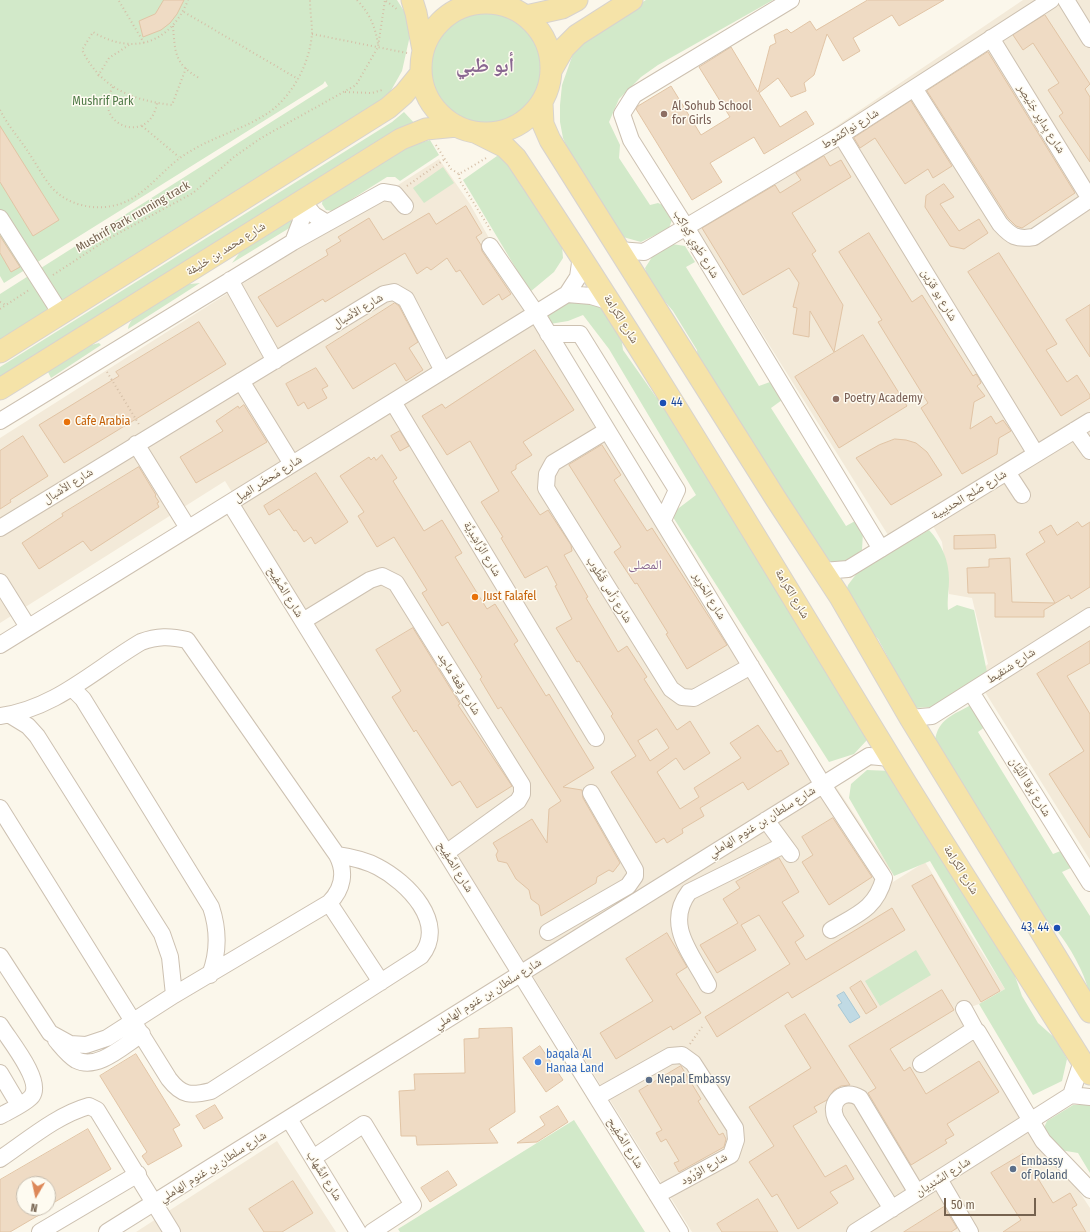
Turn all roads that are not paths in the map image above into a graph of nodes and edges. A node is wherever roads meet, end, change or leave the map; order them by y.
1 (412, 0) edge
2 (577, 0) edge
3 (632, 0) edge
4 (791, 0) edge
5 (1050, 0) edge
6 (1066, 0) edge
7 (487, 1) edge
8 (526, 16) junction
9 (991, 38) junction
10 (1090, 39) edge
11 (422, 60) junction
12 (552, 69) junction
13 (914, 88) junction
14 (542, 103) junction
15 (466, 129) junction
16 (842, 136) junction
17 (1090, 199) edge
18 (302, 201) junction
19 (405, 206) dead end
20 (0, 218) edge
21 (327, 223) junction
22 (686, 227) junction
23 (293, 242) junction
24 (490, 246) road end
25 (619, 250) junction
26 (644, 252) junction
27 (581, 256) junction
28 (636, 277) junction
29 (230, 280) junction
30 (567, 294) junction
31 (611, 302) junction
32 (536, 313) junction
33 (61, 314) junction
34 (548, 334) junction
35 (0, 352) edge
36 (275, 361) junction
37 (443, 371) junction
38 (242, 381) junction
39 (0, 389) edge
40 (393, 402) junction
41 (0, 421) edge
42 (1090, 421) edge
43 (1075, 430) junction
44 (606, 431) junction
45 (142, 441) junction
46 (1090, 451) edge
47 (1036, 454) junction
48 (292, 464) junction
49 (1007, 472) junction
50 (1022, 495) dead end
51 (230, 503) junction
52 (663, 520) junction
53 (0, 528) edge
54 (188, 528) junction
55 (881, 549) junction
56 (848, 569) junction
57 (823, 571) junction
58 (0, 582) edge
59 (840, 597) junction
60 (1090, 616) edge
61 (303, 621) junction
62 (28, 628) junction
63 (0, 645) edge
64 (751, 666) junction
65 (72, 688) junction
66 (971, 692) junction
67 (5, 716) edge
68 (932, 716) junction
69 (910, 718) junction
70 (876, 734) junction
71 (596, 738) dead end
72 (923, 738) junction
73 (869, 756) junction
74 (890, 758) junction
75 (823, 784) junction
76 (591, 793) dead end
77 (0, 808) edge
78 (766, 820) junction
79 (446, 853) junction
80 (337, 855) junction
81 (677, 876) junction
82 (1090, 883) edge
83 (628, 886) junction
84 (689, 892) junction
85 (637, 901) junction
86 (329, 903) junction
87 (830, 930) dead end
88 (548, 932) dead end
89 (1, 959) edge
90 (520, 973) junction
91 (210, 975) junction
92 (381, 982) junction
93 (708, 985) dead end
94 (174, 995) junction
95 (964, 1009) dead end
96 (1090, 1012) edge
97 (0, 1025) edge
98 (138, 1027) junction
99 (976, 1031) junction
100 (921, 1064) dead end
101 (1086, 1067) edge
102 (0, 1073) edge
103 (1071, 1095) junction
104 (597, 1097) junction
105 (1090, 1097) edge
106 (19, 1105) junction
107 (0, 1116) edge
108 (289, 1119) junction
109 (1031, 1121) junction
110 (313, 1158) junction
111 (0, 1159) edge
112 (138, 1174) junction
113 (939, 1179) junction
114 (1090, 1190) edge
115 (917, 1193) junction
116 (657, 1195) junction
117 (155, 1204) junction
118 (892, 1209) junction
119 (40, 1232) edge
120 (107, 1232) edge
121 (172, 1232) edge
122 (358, 1232) edge
123 (372, 1232) edge
124 (680, 1232) edge
125 (855, 1232) edge
126 (970, 1232) edge

1 - 11 main road
2 - 8 main road
3 - 12 main road
4 - 22 street, شارع طَوِي كِواكِب
5 - 9 street, شارع نواكشوط
6 - 10 street
7 - 8 main road
7 - 11 main road
8 - 12 main road
9 - 13 street, شارع نواكشوط
9 - 17 street, شارع بِدايِر خِنَيصِر
11 - 15 main road
11 - 33 main road
12 - 14 main road
13 - 16 street, شارع نواكشوط
13 - 17 street
14 - 15 main road
14 - 25 main road
15 - 18 main road, شارع محمد بن خليفة
15 - 27 main road, شارع الكرامة
16 - 22 street, شارع نواكشوط
16 - 47 street, شارع بو قرَين
18 - 21 street
18 - 23 street
18 - 39 main road, شارع محمد بن خليفة
19 - 21 street
20 - 33 street
21 - 23 street
22 - 26 street, شارع نواكشوط
22 - 55 street, شارع طَوِي كِواكِب
23 - 29 street
24 - 32 street
25 - 26 street
25 - 28 main road
26 - 28 street
27 - 30 street, شارع مَحضَر المِيل
27 - 31 main road, شارع الكرامة
28 - 57 main road
29 - 36 street
29 - 41 street
30 - 31 street
30 - 32 street, شارع مَحضَر المِيل
31 - 70 main road, شارع الكرامة
32 - 34 street, شارع الحَرِير
32 - 37 street, شارع مَحضَر المِيل
33 - 35 main road
34 - 44 street, شارع الحَرِير
34 - 52 street
36 - 37 street, شارع الأشبال
36 - 38 street, شارع الأشبال
37 - 40 street, شارع مَحضَر المِيل
38 - 45 street, شارع الأشبال
38 - 48 street
40 - 48 street, شارع مَحضَر المِيل
40 - 71 street, شارع الرَّاشِدِيَّة
42 - 43 street, شارع صُلح الحديبية
43 - 46 street
43 - 47 street, شارع صُلح الحديبية
44 - 52 street, شارع الحَرِير
44 - 64 street, شارع رَأس قَطُّوب
45 - 53 street, شارع الأشبال
45 - 54 street
47 - 49 street, شارع صُلح الحديبية
48 - 51 street, شارع مَحضَر المِيل
49 - 50 street
49 - 55 street, شارع صُلح الحديبية
51 - 54 street, شارع مَحضَر المِيل
51 - 61 street, شارع الصَّفِيح
52 - 64 street, شارع الحَرِير
54 - 62 street, شارع مَحضَر المِيل
55 - 56 street, شارع صُلح الحديبية
56 - 57 street, شارع صُلح الحديبية
56 - 59 street
57 - 59 main road
58 - 62 street
59 - 69 main road
60 - 66 street, شارع شنقيط
61 - 79 street, شارع الصَّفِيح
61 - 79 street, شارع رِقعة ماجِد
62 - 63 street, شارع مَحضَر المِيل
64 - 75 street, شارع الحَرِير
65 - 67 street
65 - 80 street
65 - 91 street
66 - 68 street, شارع شنقيط
66 - 82 street, شارع بَرقا اللَّيَّان
67 - 94 street
68 - 69 street, شارع شنقيط
68 - 72 street
69 - 72 main road
70 - 73 street
70 - 74 main road, شارع الكرامة
72 - 96 main road
73 - 74 street
73 - 75 street, شارع سلطان بن غنوم الهاملي
74 - 101 main road, شارع الكرامة
75 - 78 street, شارع سلطان بن غنوم الهاملي
75 - 87 street, شارع الحَرِير
76 - 83 street
77 - 98 street
78 - 81 street, شارع سلطان بن غنوم الهاملي
78 - 84 street
79 - 90 street, شارع الصَّفِيح
80 - 86 street
80 - 92 street
81 - 84 street
81 - 85 street, شارع سلطان بن غنوم الهاملي
83 - 85 street
83 - 88 street
84 - 93 street
85 - 90 street, شارع سلطان بن غنوم الهاملي
86 - 91 street
86 - 92 street
89 - 98 street
90 - 104 street, شارع الصَّفِيح
90 - 108 street, شارع سلطان بن غنوم الهاملي
91 - 94 street
92 - 98 street
94 - 98 street
95 - 99 street
97 - 106 street
99 - 100 street
99 - 109 street
101 - 103 street
102 - 106 street
103 - 105 street
103 - 109 street, شارع السِّندِيان
104 - 116 street, شارع الصَّفِيح
104 - 116 street, شارع الوُرُود
106 - 107 street
108 - 110 street, شارع الشِّهاب
108 - 117 street, شارع سلطان بن غنوم الهاملي
109 - 113 street, شارع السِّندِيان
109 - 114 street
110 - 122 street, شارع الشِّهاب
110 - 123 street
111 - 112 street
112 - 117 street
112 - 119 street
113 - 115 street, شارع السِّندِيان
113 - 126 street
115 - 118 street, شارع السِّندِيان
115 - 118 street
116 - 124 street, شارع الصَّفِيح
117 - 120 street, شارع سلطان بن غنوم الهاملي
117 - 121 street
118 - 125 street, شارع السِّندِيان

